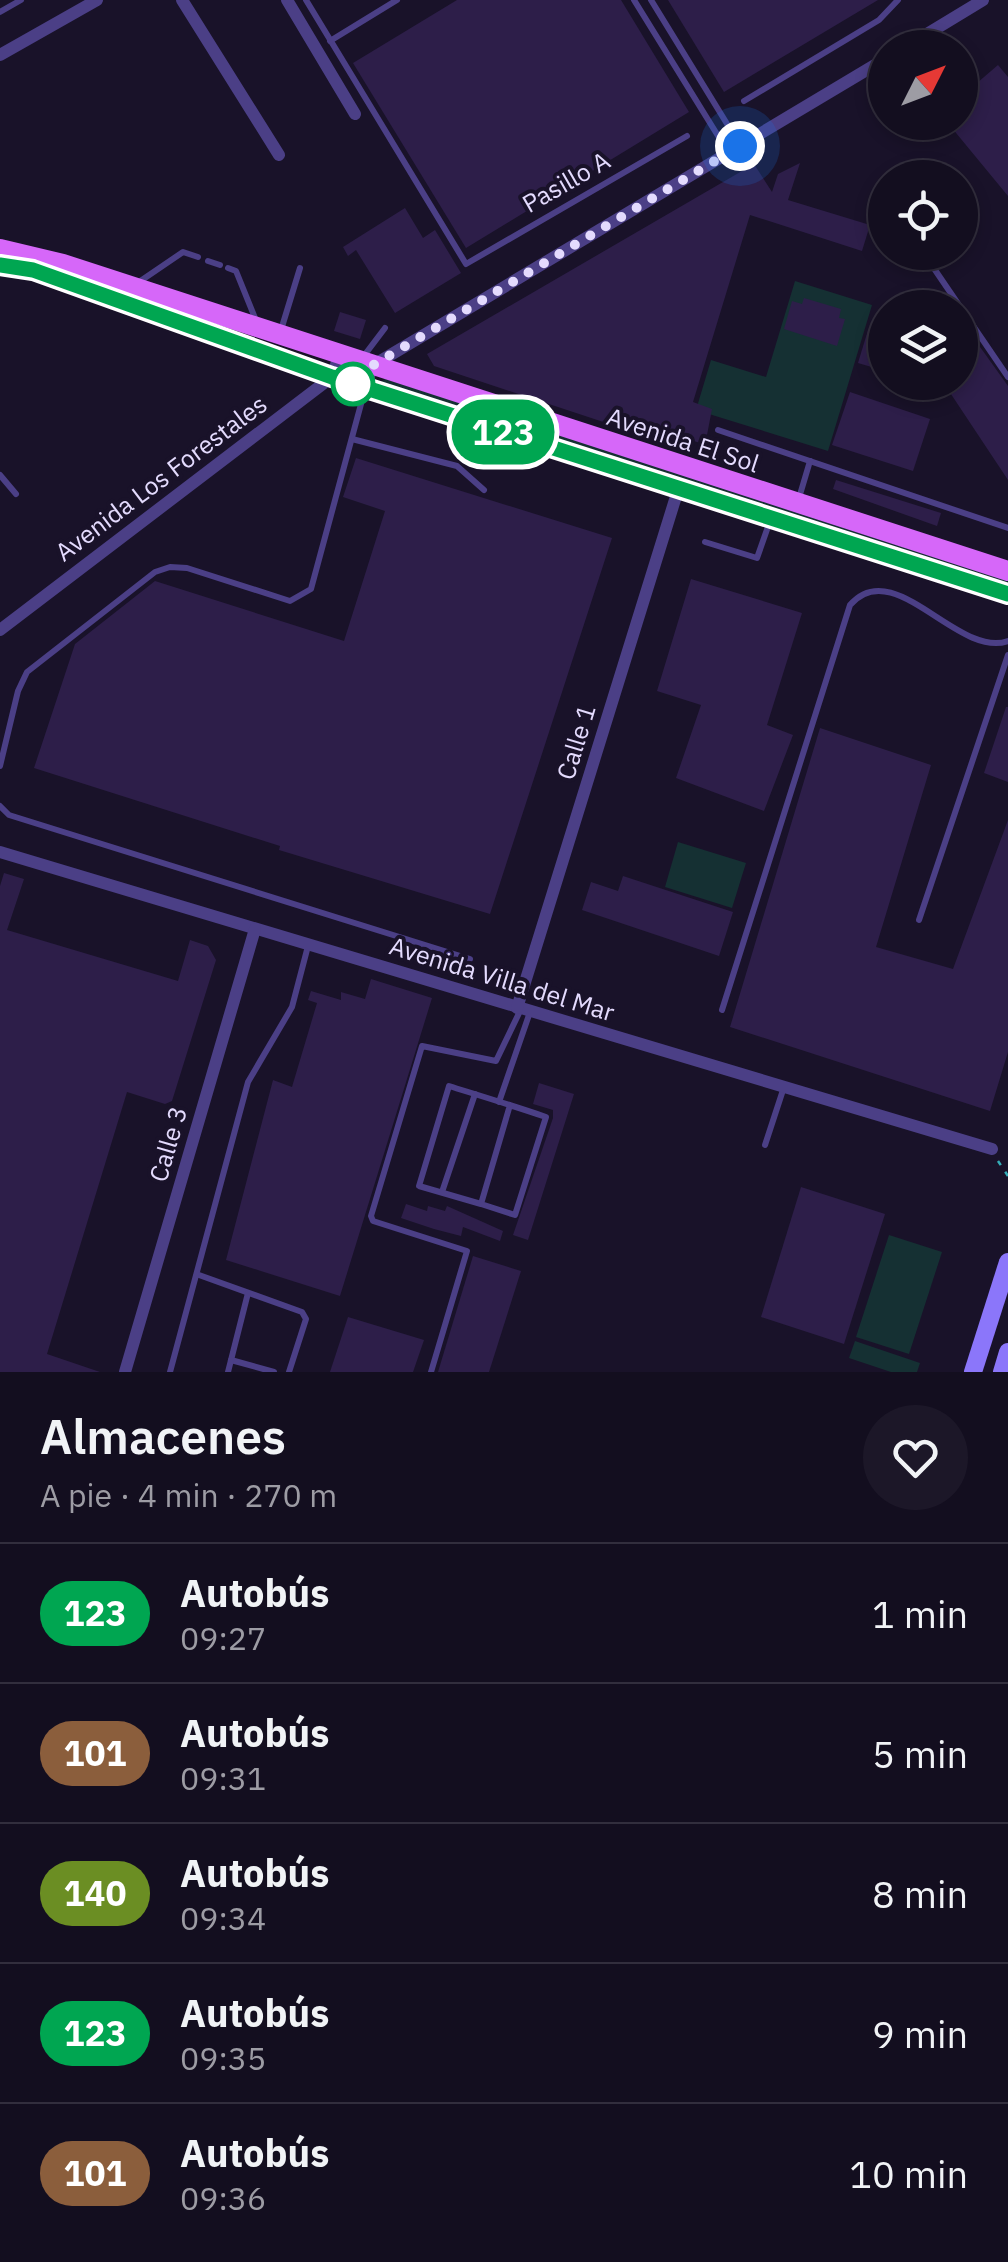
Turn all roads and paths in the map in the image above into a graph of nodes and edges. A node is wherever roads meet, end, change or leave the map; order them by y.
1 (21, 0) edge
2 (97, 0) edge
3 (182, 0) edge
4 (286, 0) edge
5 (306, 0) edge
6 (397, 0) edge
7 (634, 0) edge
8 (651, 0) edge
9 (898, 0) edge
10 (983, 0) edge
11 (0, 12) edge
12 (934, 30) edge
13 (330, 41) junction
14 (0, 55) edge
15 (868, 69) edge
16 (744, 100) dead end
17 (355, 114) dead end
18 (686, 136) dead end
19 (735, 150) junction
20 (279, 155) dead end
21 (0, 249) edge
22 (198, 258) dead end
23 (208, 261) dead end
24 (0, 265) edge
25 (300, 268) dead end
26 (935, 270) edge
27 (132, 286) junction
28 (385, 328) dead end
29 (269, 332) junction
30 (357, 361) junction
31 (1008, 376) edge
32 (332, 377) junction
33 (366, 388) junction
34 (718, 430) dead end
35 (352, 440) junction
36 (810, 462) junction
37 (0, 474) edge
38 (484, 490) dead end
39 (678, 490) junction
40 (16, 494) dead end
41 (797, 504) junction
42 (1008, 519) edge
43 (771, 520) junction
44 (999, 525) junction
45 (1008, 528) edge
46 (705, 542) dead end
47 (1008, 571) edge
48 (1008, 594) edge
49 (0, 630) edge
50 (1008, 641) edge
51 (1008, 655) edge
52 (0, 766) edge
53 (0, 806) edge
54 (0, 852) edge
55 (919, 920) dead end
56 (255, 929) junction
57 (309, 945) junction
58 (470, 959) dead end
59 (523, 1010) junction
60 (722, 1010) dead end
61 (784, 1086) junction
62 (475, 1094) junction
63 (500, 1102) junction
64 (510, 1105) junction
65 (764, 1145) dead end
66 (992, 1149) joint
67 (1008, 1176) edge
68 (442, 1192) junction
69 (481, 1204) junction
70 (1008, 1262) edge
71 (198, 1276) junction
72 (248, 1293) junction
73 (1008, 1352) edge
74 (231, 1360) junction
75 (124, 1372) edge
76 (170, 1372) edge
77 (228, 1372) edge
78 (274, 1372) edge
79 (289, 1372) edge
80 (431, 1372) edge
81 (973, 1372) edge
82 (1002, 1372) edge

1 - 11 lane
2 - 14 street
3 - 20 street
4 - 17 street
5 - 13 lane
6 - 13 lane
7 - 19 lane
8 - 19 lane
9 - 16 lane
10 - 12 street
13 - 18 lane, Pasillo A
15 - 19 street
19 - 30 street
21 - 27 main road, Avenida El Sol
22 - 27 lane
23 - 29 lane
24 - 32 main road, Avenida El Sol
25 - 29 lane
26 - 31 lane
27 - 29 main road, Avenida El Sol
28 - 30 lane
29 - 30 main road, Avenida El Sol
30 - 32 street
30 - 32 street
30 - 33 street
30 - 41 main road, Avenida El Sol
32 - 33 main road, Avenida El Sol
32 - 49 street, Avenida Los Forestales
33 - 35 lane
33 - 39 main road, Avenida El Sol
34 - 36 lane
35 - 38 lane
35 - 52 lane
36 - 41 lane
36 - 44 lane
37 - 40 lane
39 - 43 main road, Avenida El Sol
39 - 59 street, Calle 1
41 - 47 main road, Avenida El Sol
42 - 44 lane
43 - 46 lane
43 - 48 main road, Avenida El Sol
44 - 45 lane
50 - 60 lane
51 - 55 lane
53 - 58 lane
54 - 56 street, Avenida Villa del Mar
56 - 57 street, Avenida Villa del Mar
56 - 75 street, Calle 3
57 - 59 street, Avenida Villa del Mar
57 - 71 lane
59 - 61 street, Avenida Villa del Mar
59 - 63 lane
59 - 80 lane
61 - 65 lane
61 - 66 street, Avenida Villa del Mar
62 - 63 lane
62 - 68 lane
62 - 68 lane
63 - 64 lane
64 - 69 lane
64 - 69 lane
66 - 67 path
68 - 69 lane
70 - 81 street
71 - 72 lane
71 - 76 lane
72 - 74 lane
72 - 79 lane
73 - 82 street
74 - 77 lane
74 - 78 lane

